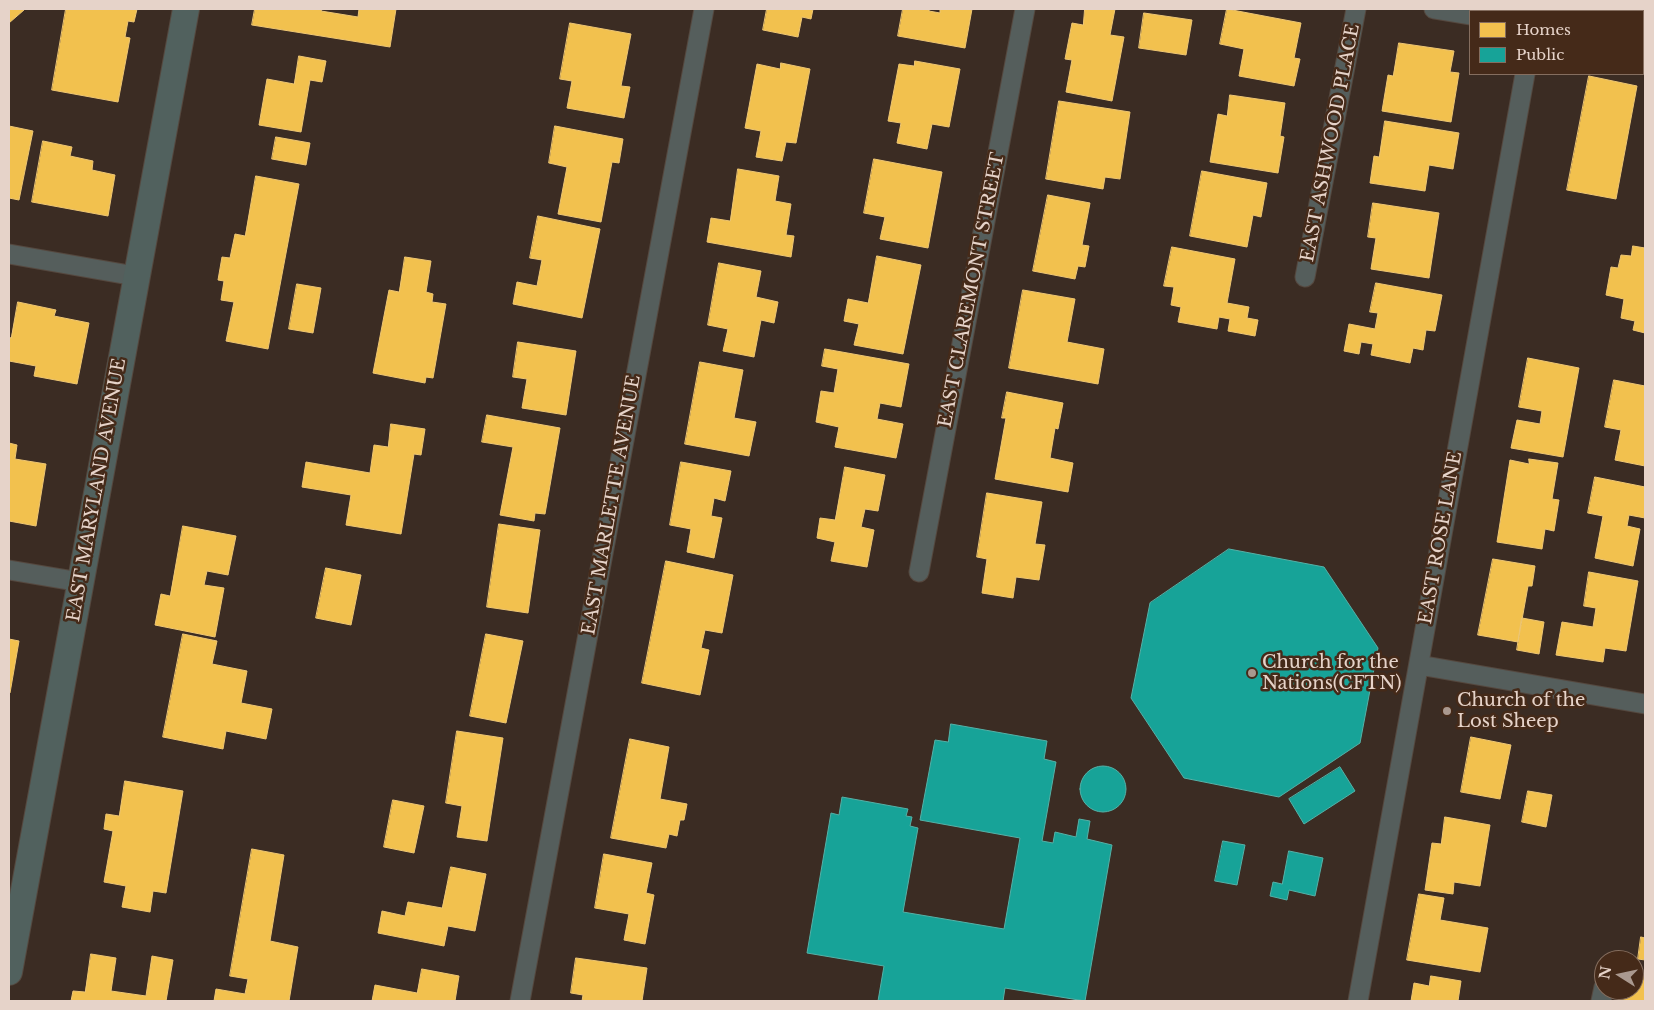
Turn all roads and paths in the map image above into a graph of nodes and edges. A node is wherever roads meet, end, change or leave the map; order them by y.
1 (186, 9) edge
2 (704, 9) edge
3 (1025, 9) edge
4 (1356, 9) edge
5 (1434, 9) edge
6 (1469, 15) edge
7 (1525, 75) edge
8 (9, 254) edge
9 (136, 276) junction
10 (1306, 277) dead end
11 (9, 570) edge
12 (919, 572) dead end
13 (80, 582) junction
14 (1419, 665) junction
15 (1645, 704) edge
16 (9, 972) edge
17 (520, 1001) edge
18 (1358, 1001) edge

1 - 9 street, EAST MARYLAND AVENUE
2 - 17 street, EAST MARLETTE AVENUE
3 - 12 street, EAST CLAREMONT STREET
4 - 10 street, EAST ASHWOOD PLACE
5 - 6 street
7 - 14 street, EAST ROSE LANE
8 - 9 street
9 - 13 street, EAST MARYLAND AVENUE
11 - 13 street
13 - 16 street, EAST MARYLAND AVENUE
14 - 15 street
14 - 18 street, EAST ROSE LANE

